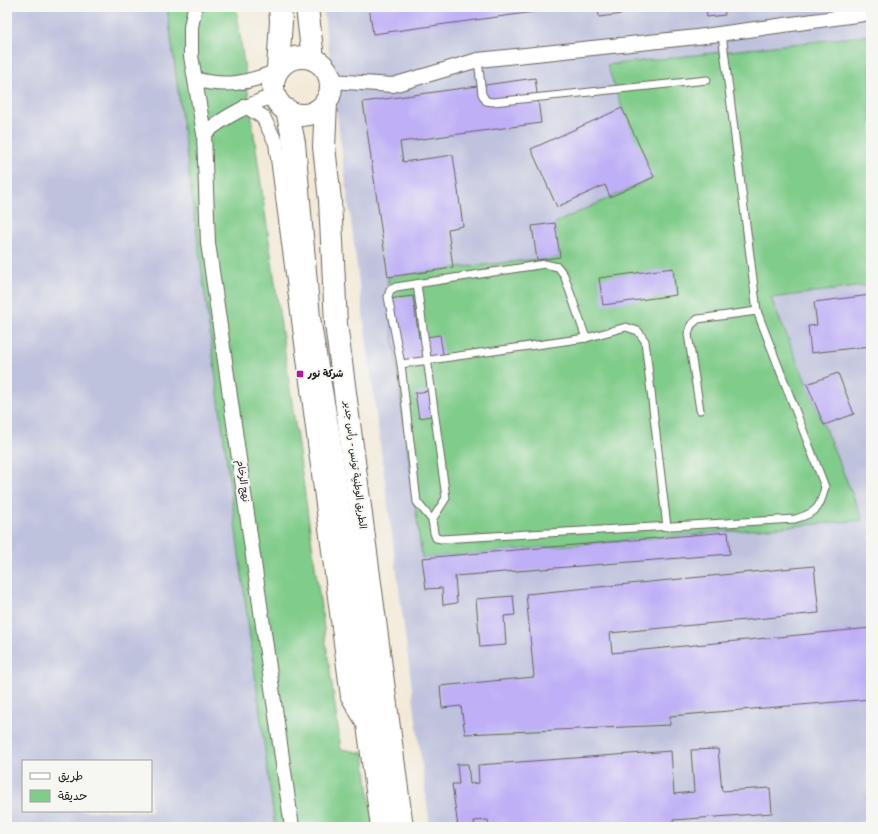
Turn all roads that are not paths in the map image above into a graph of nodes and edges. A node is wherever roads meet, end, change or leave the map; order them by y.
1 (195, 7) edge
2 (280, 7) edge
3 (307, 7) edge
4 (871, 13) edge
5 (722, 34) junction
6 (313, 59) junction
7 (478, 60) junction
8 (278, 70) junction
9 (195, 79) junction
10 (707, 80) dead end
11 (331, 81) junction
12 (326, 102) junction
13 (281, 103) junction
14 (246, 106) junction
15 (204, 134) junction
16 (417, 284) junction
17 (757, 311) junction
18 (586, 338) junction
19 (428, 359) junction
20 (401, 364) junction
21 (700, 410) dead end
22 (432, 520) junction
23 (667, 527) junction
24 (370, 736) junction
25 (292, 827) edge
26 (382, 827) edge
27 (402, 827) edge

1 - 9 street, نهج الرخام
2 - 8 main road
3 - 6 main road
4 - 5 street
5 - 7 street
5 - 17 lane
6 - 8 main road
6 - 11 main road
7 - 10 lane
7 - 11 street
8 - 9 street
8 - 13 main road
9 - 15 street, نهج الرخام
11 - 12 main road
12 - 13 main road
12 - 27 main road, الطريق الوطنية تونس - رأس جدير
13 - 14 street
13 - 24 main road
14 - 15 street
14 - 24 street
15 - 25 street, نهج الرخام
16 - 18 lane
16 - 19 lane
16 - 20 lane
17 - 21 lane
17 - 23 lane
18 - 19 lane
18 - 23 lane
19 - 20 lane
19 - 22 lane
20 - 22 lane
22 - 23 lane
24 - 26 main road

